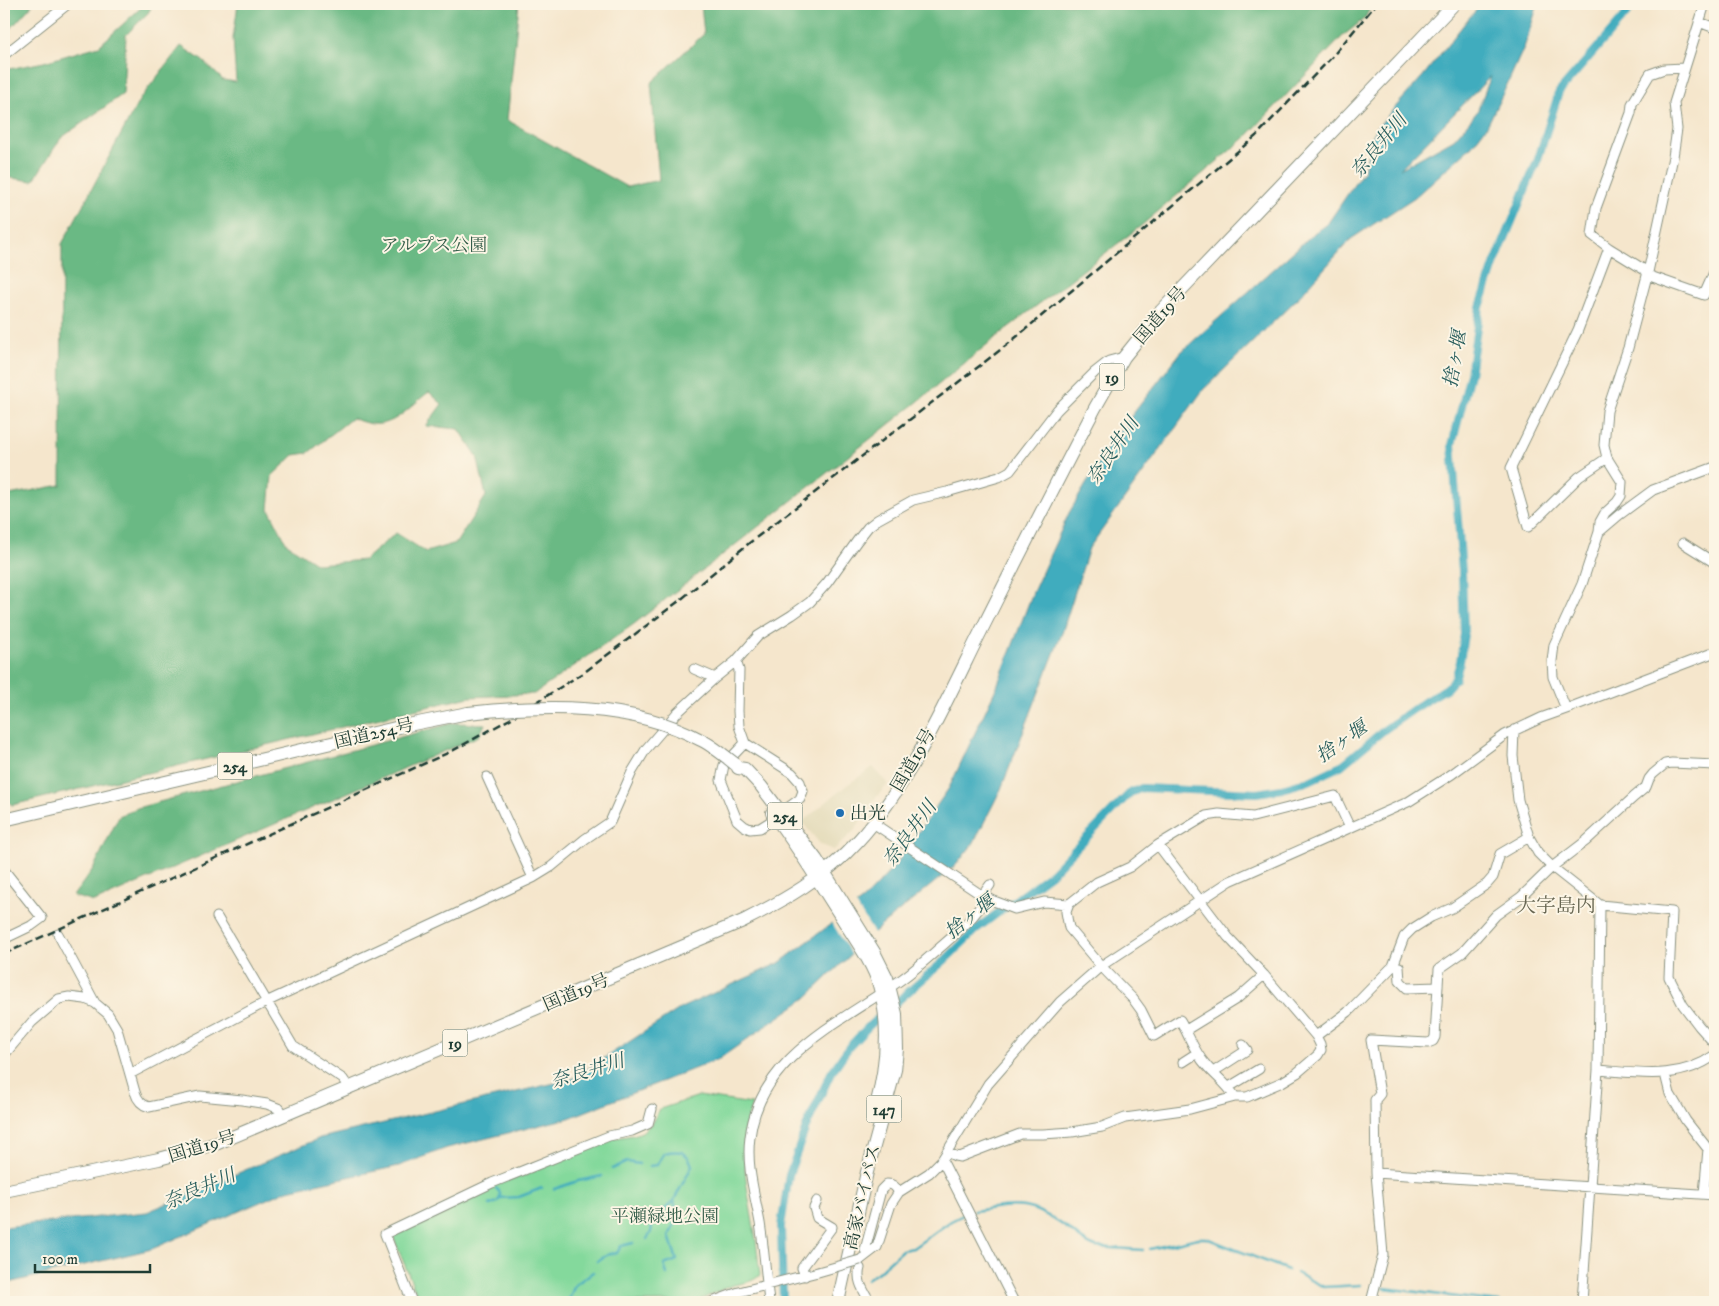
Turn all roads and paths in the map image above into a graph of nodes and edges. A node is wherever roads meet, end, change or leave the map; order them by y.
1 (68, 4) edge
2 (1454, 4) edge
3 (1705, 4) edge
4 (1699, 22) junction
5 (1715, 28) edge
6 (4, 55) edge
7 (1684, 68) junction
8 (1609, 248) junction
9 (1715, 270) edge
10 (1648, 274) junction
11 (1124, 358) junction
12 (1607, 458) junction
13 (1715, 466) edge
14 (1599, 532) junction
15 (1683, 543) dead end
16 (1715, 563) edge
17 (1715, 652) edge
18 (736, 662) junction
19 (694, 669) dead end
20 (715, 678) junction
21 (1566, 710) junction
22 (1514, 730) junction
23 (745, 744) junction
24 (1715, 765) edge
25 (487, 777) dead end
26 (779, 815) junction
27 (4, 820) edge
28 (873, 823) junction
29 (1350, 828) junction
30 (1530, 837) junction
31 (1158, 845) junction
32 (1552, 867) junction
33 (4, 870) edge
34 (533, 878) junction
35 (824, 880) junction
36 (990, 884) dead end
37 (982, 896) junction
38 (1201, 899) junction
39 (1069, 904) junction
40 (1600, 905) junction
41 (217, 917) dead end
42 (58, 934) dead end
43 (4, 939) edge
44 (1101, 966) junction
45 (1393, 966) junction
46 (1264, 975) junction
47 (1438, 987) junction
48 (885, 989) junction
49 (266, 1002) junction
50 (95, 1003) junction
51 (891, 1018) junction
52 (1186, 1030) junction
53 (1316, 1036) junction
54 (1715, 1044) edge
55 (1243, 1045) dead end
56 (1197, 1053) junction
57 (4, 1055) edge
58 (1715, 1055) edge
59 (1183, 1062) dead end
60 (1259, 1069) dead end
61 (1598, 1070) junction
62 (1213, 1072) junction
63 (130, 1074) junction
64 (1665, 1074) junction
65 (1228, 1087) junction
66 (350, 1088) junction
67 (1234, 1097) junction
68 (652, 1109) dead end
69 (283, 1116) junction
70 (945, 1156) junction
71 (1376, 1173) junction
72 (1590, 1187) junction
73 (4, 1191) edge
74 (899, 1192) junction
75 (1704, 1194) junction
76 (1715, 1195) edge
77 (816, 1202) dead end
78 (865, 1250) dead end
79 (859, 1268) junction
80 (844, 1274) junction
81 (805, 1276) junction
82 (771, 1284) junction
83 (412, 1302) edge
84 (712, 1302) edge
85 (769, 1302) edge
86 (830, 1302) edge
87 (838, 1302) edge
88 (870, 1302) edge
89 (1014, 1302) edge
90 (1371, 1302) edge
91 (1582, 1302) edge

1 - 6 street
2 - 11 highway, 国道19号 / 19
3 - 4 street
4 - 5 street
4 - 7 street
7 - 8 street
7 - 10 street
8 - 10 street
8 - 12 street
9 - 10 street
10 - 12 street
11 - 18 street
11 - 28 highway, 国道19号 / 19
12 - 14 street
13 - 14 street
14 - 21 street
15 - 16 street
17 - 21 street
18 - 20 street
18 - 23 street
19 - 20 street
20 - 34 street
21 - 22 street
22 - 29 street
22 - 30 street
23 - 26 street
23 - 26 street
24 - 32 street
25 - 34 street
26 - 27 highway, 国道254号 / 254, bridge
26 - 35 highway, 国道254号 / 254
28 - 35 highway, 国道19号 / 19
28 - 37 street
29 - 31 street
29 - 38 street
30 - 32 street
30 - 45 street
31 - 38 street
31 - 39 street
32 - 40 street
32 - 47 street
33 - 43 street
34 - 49 street
35 - 48 highway, 高家バイパス / 147
35 - 66 highway, 国道19号 / 19
36 - 37 street
37 - 39 street
37 - 48 street
38 - 44 street
38 - 46 street
39 - 44 street
40 - 54 street
40 - 61 street
41 - 49 street
42 - 50 street
44 - 52 street
44 - 70 street
45 - 47 street
45 - 53 street
46 - 52 street
46 - 53 street
47 - 71 street
48 - 51 highway, 高家バイパス / 147
48 - 82 street
49 - 63 street
49 - 66 street
50 - 57 street
50 - 63 street
51 - 80 highway, 高家バイパス / 147
51 - 86 highway, 高家バイパス / 147
52 - 56 street
53 - 67 street
55 - 62 street
56 - 59 street
56 - 62 street
58 - 64 street
60 - 65 street
61 - 64 street
61 - 72 street
62 - 65 street
63 - 69 street
64 - 75 street
65 - 67 street
66 - 69 highway, 国道19号 / 19
67 - 70 street
68 - 83 street
69 - 73 highway, 国道19号 / 19
70 - 74 street
70 - 89 street
71 - 72 street
71 - 90 street
72 - 75 street
72 - 91 street
74 - 78 street
74 - 79 street
75 - 76 street
77 - 81 street
79 - 80 street
79 - 81 street, bridge
79 - 88 street
80 - 87 highway, 高家バイパス / 147
81 - 82 street
82 - 84 street
82 - 85 street

